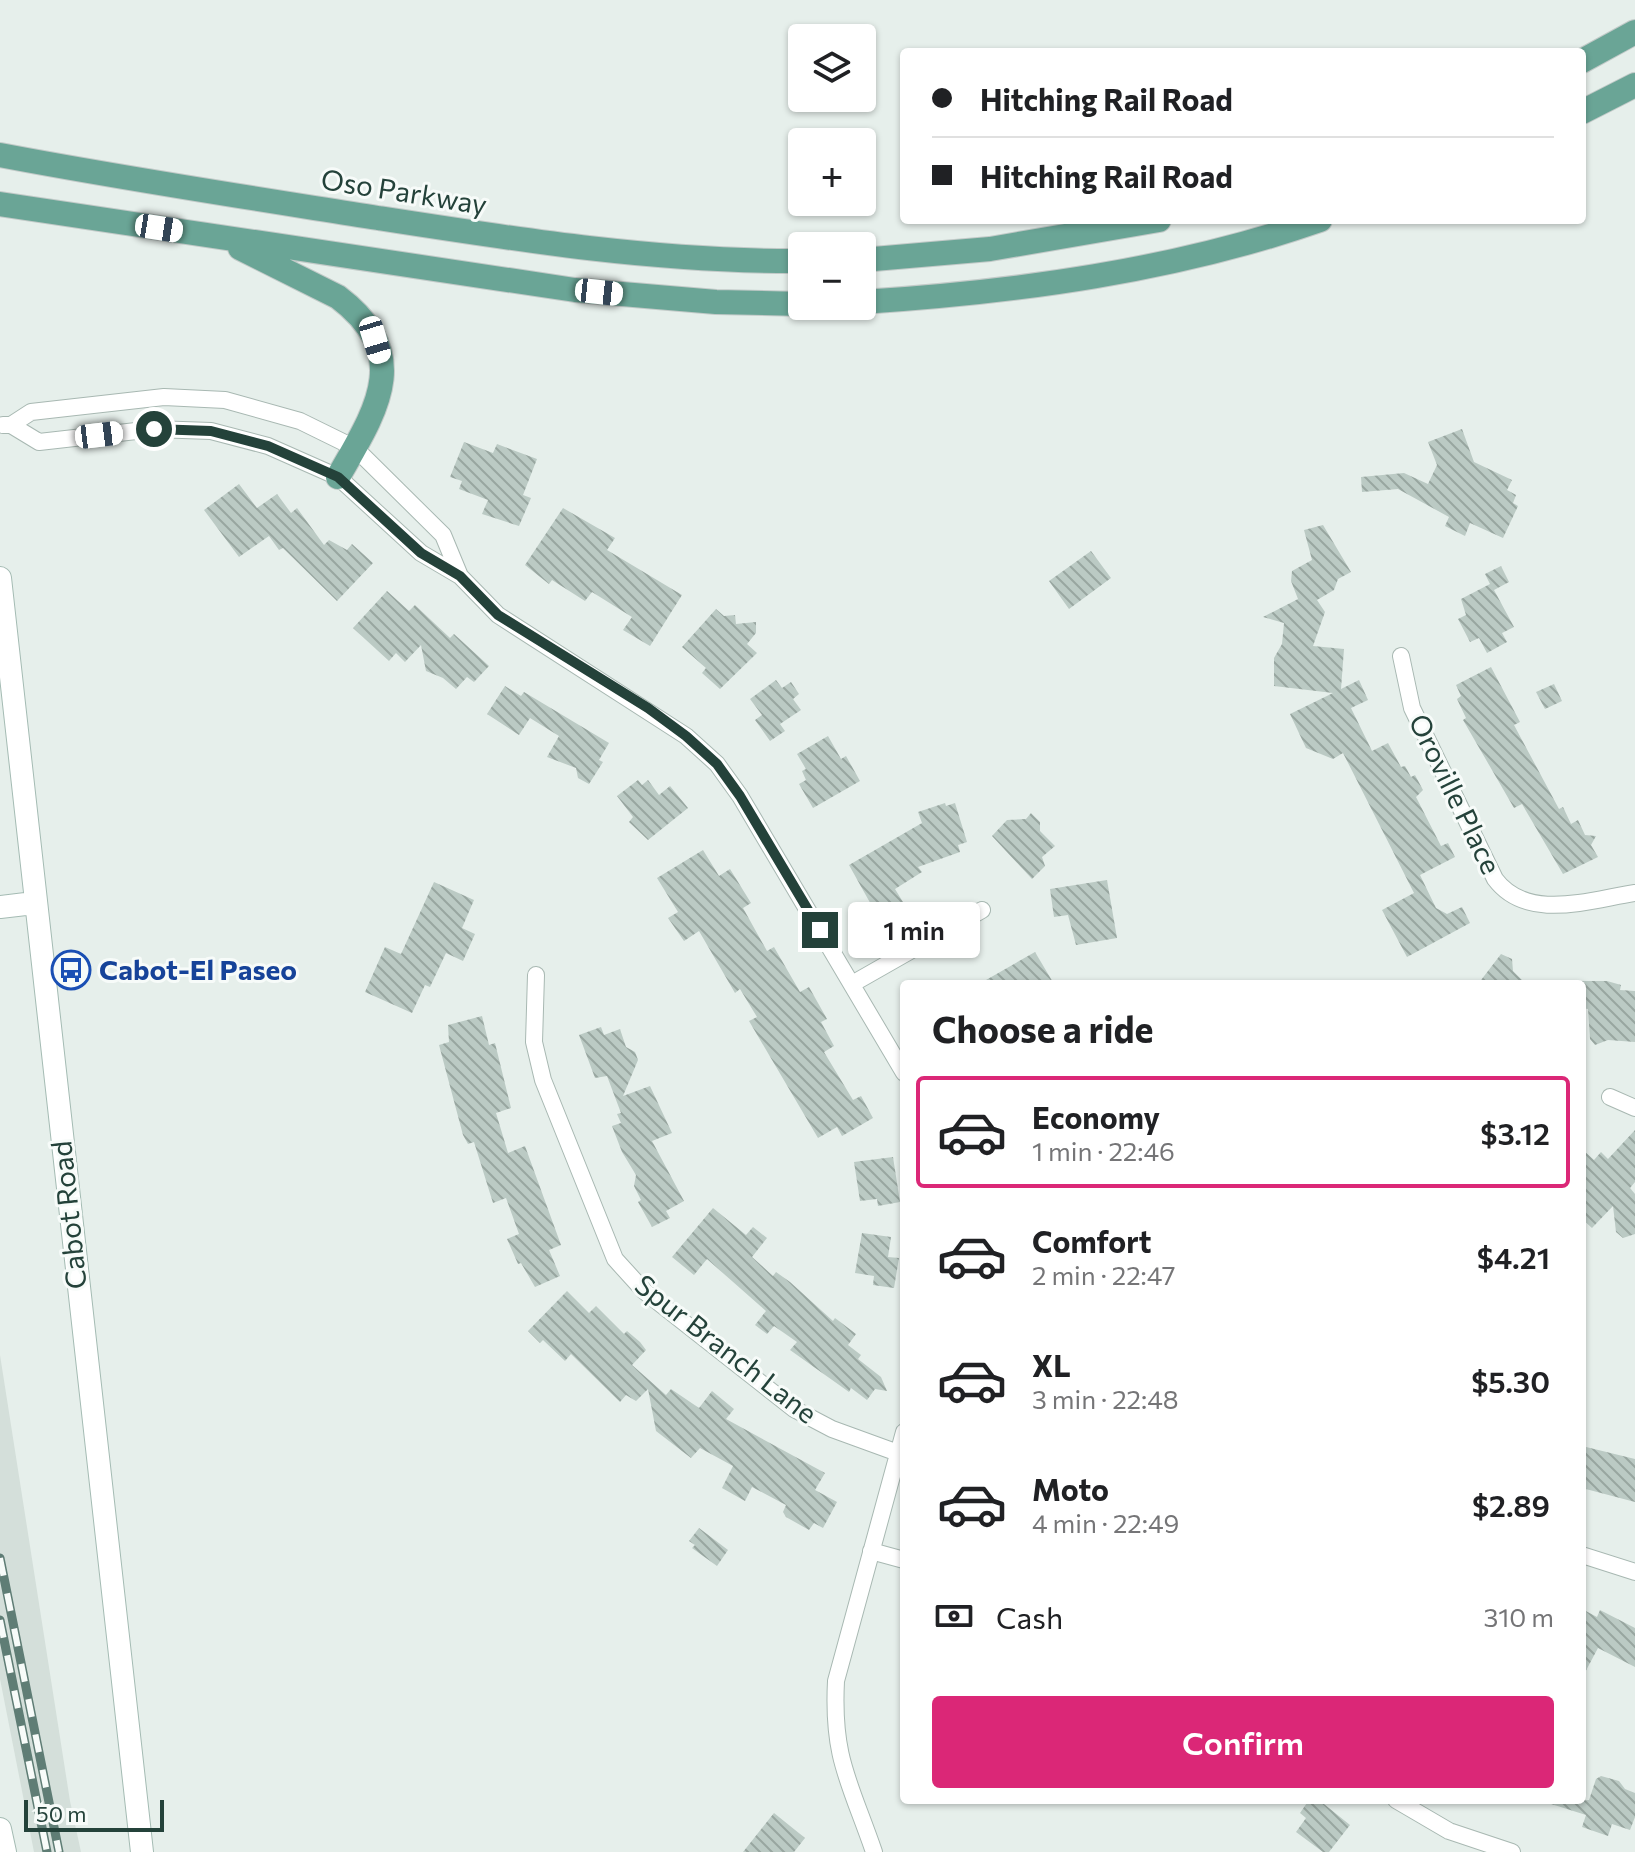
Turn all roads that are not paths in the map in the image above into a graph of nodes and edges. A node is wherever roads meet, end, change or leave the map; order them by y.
1 (1635, 32) edge
2 (1586, 59) edge
3 (1635, 85) edge
4 (1586, 110) edge
5 (0, 155) edge
6 (0, 204) edge
7 (1136, 224) edge
8 (1309, 224) edge
9 (220, 237) junction
10 (876, 259) edge
11 (788, 260) edge
12 (876, 301) edge
13 (788, 304) edge
14 (6, 425) edge
15 (355, 448) junction
16 (338, 477) junction
17 (460, 576) junction
18 (0, 578) edge
19 (1401, 656) dead end
20 (1635, 893) edge
21 (34, 903) junction
22 (0, 907) edge
23 (982, 910) dead end
24 (536, 975) dead end
25 (852, 984) junction
26 (900, 1066) edge
27 (1610, 1097) dead end
28 (1635, 1108) edge
29 (900, 1446) edge
30 (898, 1453) junction
31 (871, 1551) junction
32 (1586, 1556) edge
33 (900, 1559) edge
34 (1635, 1572) edge
35 (1403, 1804) edge
36 (0, 1829) edge
37 (5, 1852) edge
38 (142, 1852) edge
39 (874, 1852) edge
40 (1512, 1852) edge

1 - 2 main road
3 - 4 main road
5 - 11 main road, Oso Parkway
6 - 9 main road
7 - 10 main road
8 - 12 main road
9 - 13 main road
9 - 15 main road
14 - 15 street
14 - 16 street
15 - 16 main road
15 - 17 street
16 - 17 street
17 - 25 street
18 - 21 main road, Cabot Road
19 - 20 street, Oroville Place
21 - 22 main road
21 - 38 main road, Cabot Road
23 - 25 street
24 - 30 street, Spur Branch Lane
25 - 26 street
27 - 28 street
29 - 30 street
30 - 31 street
31 - 33 street
31 - 39 street
32 - 34 street
35 - 40 street
36 - 37 main road

